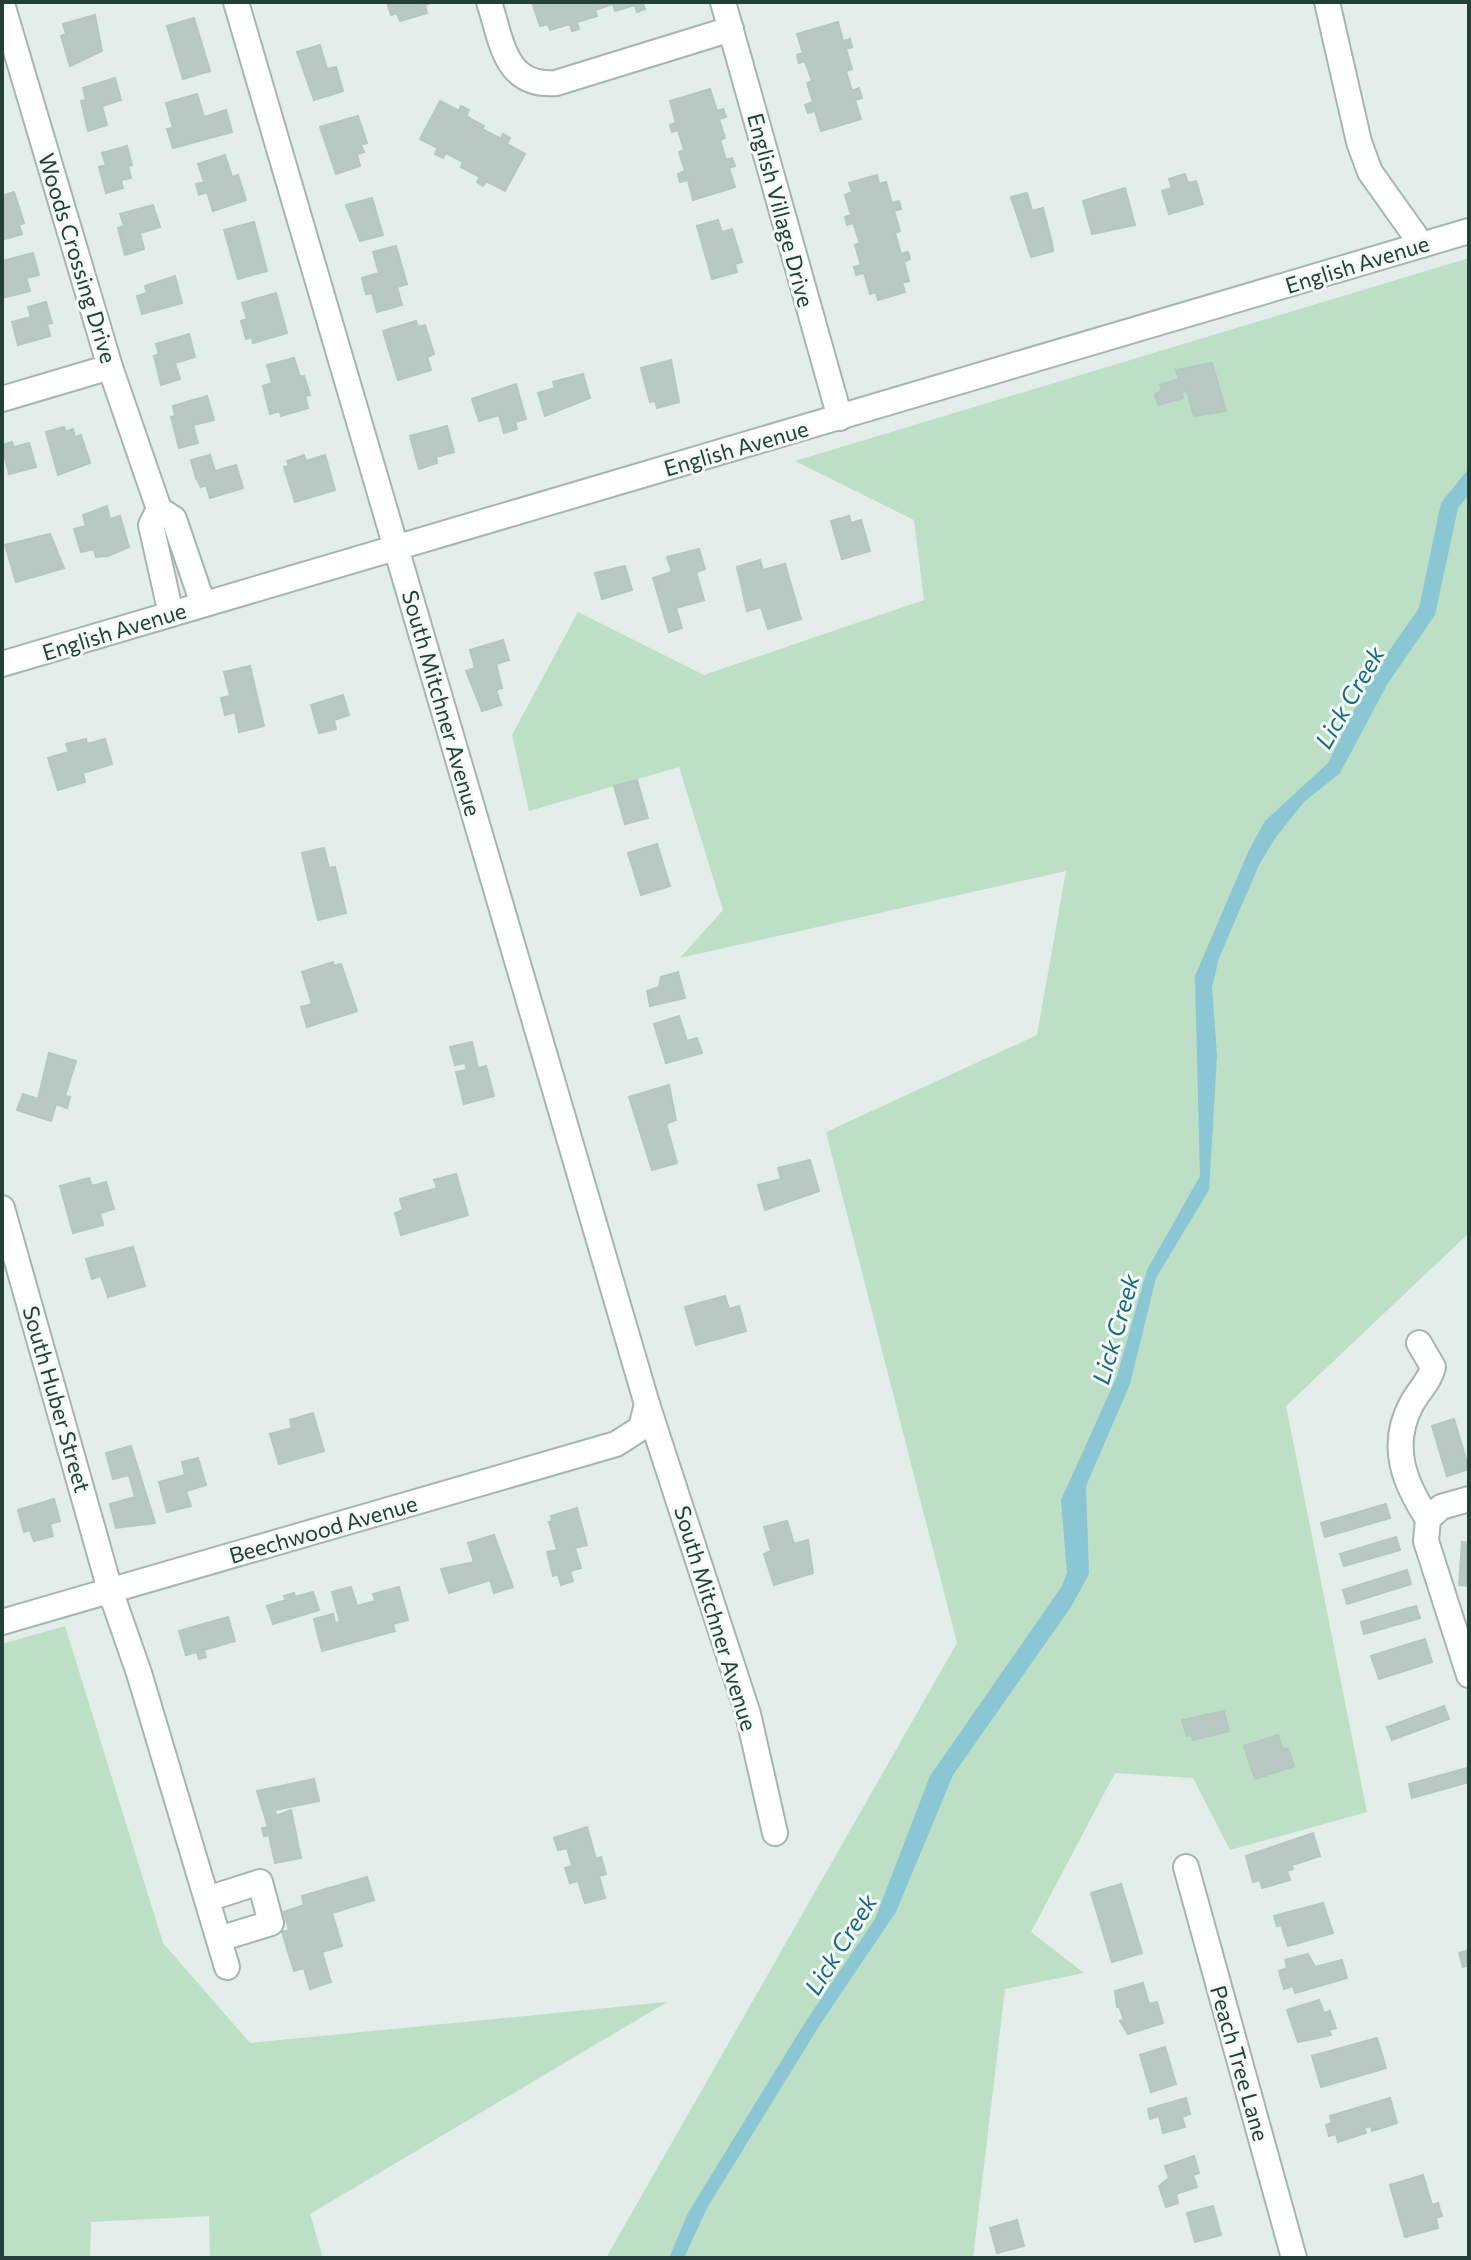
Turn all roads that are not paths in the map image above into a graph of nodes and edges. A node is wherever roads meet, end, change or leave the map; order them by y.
1 (236, 2) edge
2 (489, 2) edge
3 (723, 2) edge
4 (1327, 2) edge
5 (2, 4) edge
6 (731, 29) junction
7 (1469, 231) edge
8 (1422, 245) junction
9 (110, 367) junction
10 (2, 399) edge
11 (840, 418) junction
12 (159, 509) junction
13 (397, 547) junction
14 (203, 604) junction
15 (171, 614) junction
16 (2, 664) edge
17 (2, 1208) edge
18 (1419, 1343) dead end
19 (644, 1416) junction
20 (1469, 1499) edge
21 (1428, 1519) junction
22 (110, 1590) junction
23 (2, 1622) edge
24 (1469, 1675) edge
25 (775, 1833) dead end
26 (1186, 1867) dead end
27 (207, 1899) junction
28 (219, 1939) junction
29 (227, 1967) dead end
30 (1294, 2258) edge

1 - 13 street, South Mitchner Avenue
2 - 6 street
3 - 6 street, English Village Drive
4 - 8 street
5 - 9 street, Woods Crossing Drive
6 - 11 street, English Village Drive
7 - 8 street, English Avenue
8 - 11 street, English Avenue
9 - 10 street
9 - 12 street, Woods Crossing Drive
11 - 13 street, English Avenue
12 - 14 street, Woods Crossing Drive
12 - 15 street, Woods Crossing Drive
13 - 14 street, English Avenue
13 - 19 street, South Mitchner Avenue
14 - 15 street, English Avenue
15 - 16 street, English Avenue
17 - 22 street, South Huber Street
18 - 21 street
19 - 22 street, Beechwood Avenue
19 - 25 street, South Mitchner Avenue
20 - 21 street
21 - 24 street
22 - 23 street, Beechwood Avenue
22 - 27 street, South Huber Street
26 - 30 street, Peach Tree Lane
27 - 28 street, South Huber Street
27 - 28 street
28 - 29 street, South Huber Street

